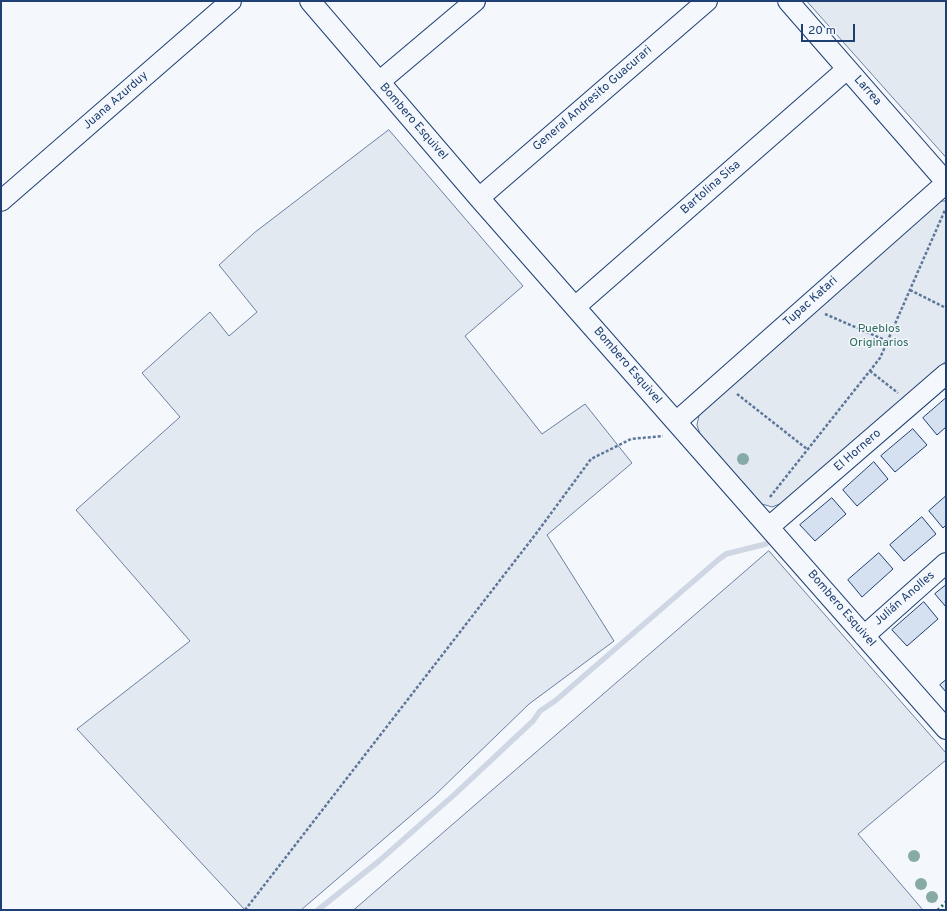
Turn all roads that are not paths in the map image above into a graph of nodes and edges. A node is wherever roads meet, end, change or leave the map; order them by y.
1 (231, 1) edge
2 (310, 1) edge
3 (475, 1) edge
4 (707, 1) edge
5 (788, 1) edge
6 (847, 69) junction
7 (379, 82) junction
8 (946, 182) edge
9 (479, 198) junction
10 (1, 202) edge
11 (575, 307) junction
12 (946, 374) edge
13 (682, 428) junction
14 (769, 527) junction
15 (946, 563) edge
16 (864, 636) junction
17 (946, 729) edge

1 - 10 street, Juana Azurduy
2 - 7 street, Bombero Esquivel
3 - 7 street
4 - 9 street, General Andresito Guacurari
5 - 6 street, Larrea
6 - 8 street, Larrea
6 - 11 street, Bartolina Sisa
7 - 9 street, Bombero Esquivel
8 - 13 street, Tupac Katari
9 - 11 street, Bombero Esquivel
11 - 13 street, Bombero Esquivel
12 - 14 street, El Hornero
13 - 14 street, Bombero Esquivel
14 - 16 street, Bombero Esquivel
15 - 16 street, Julián Anolles
16 - 17 street, Bombero Esquivel

